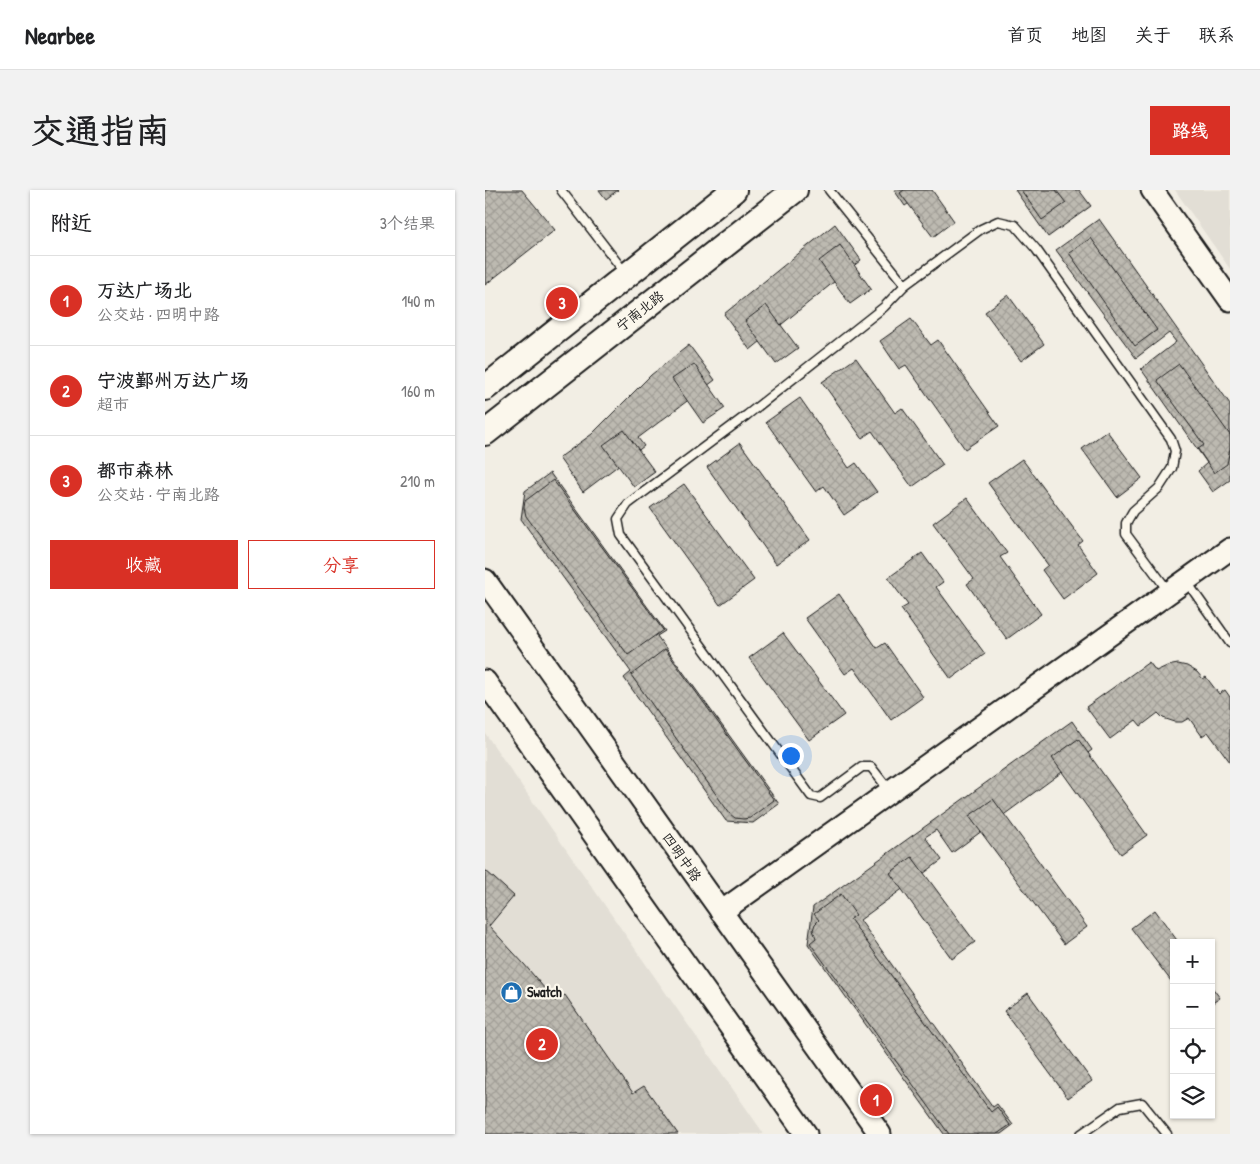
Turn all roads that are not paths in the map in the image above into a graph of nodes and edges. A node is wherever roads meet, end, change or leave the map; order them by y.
1 (561, 190) edge
2 (734, 190) edge
3 (795, 190) edge
4 (829, 190) edge
5 (1151, 190) edge
6 (627, 275) junction
7 (905, 286) junction
8 (1230, 300) edge
9 (485, 388) edge
10 (485, 433) edge
11 (1230, 549) edge
12 (485, 580) edge
13 (1177, 586) junction
14 (1230, 643) edge
15 (485, 681) edge
16 (890, 791) junction
17 (721, 912) junction
18 (806, 1134) edge
19 (880, 1134) edge
20 (1081, 1134) edge
21 (1167, 1134) edge

1 - 6 lane
2 - 6 main road
3 - 10 main road, 宁南北路
4 - 7 lane
5 - 8 main road
6 - 9 main road
7 - 13 lane
7 - 16 lane
11 - 13 main road
12 - 17 main road, 四明中路
13 - 14 lane
13 - 16 main road
15 - 18 main road
16 - 17 main road
17 - 19 main road, 四明中路
20 - 21 lane

